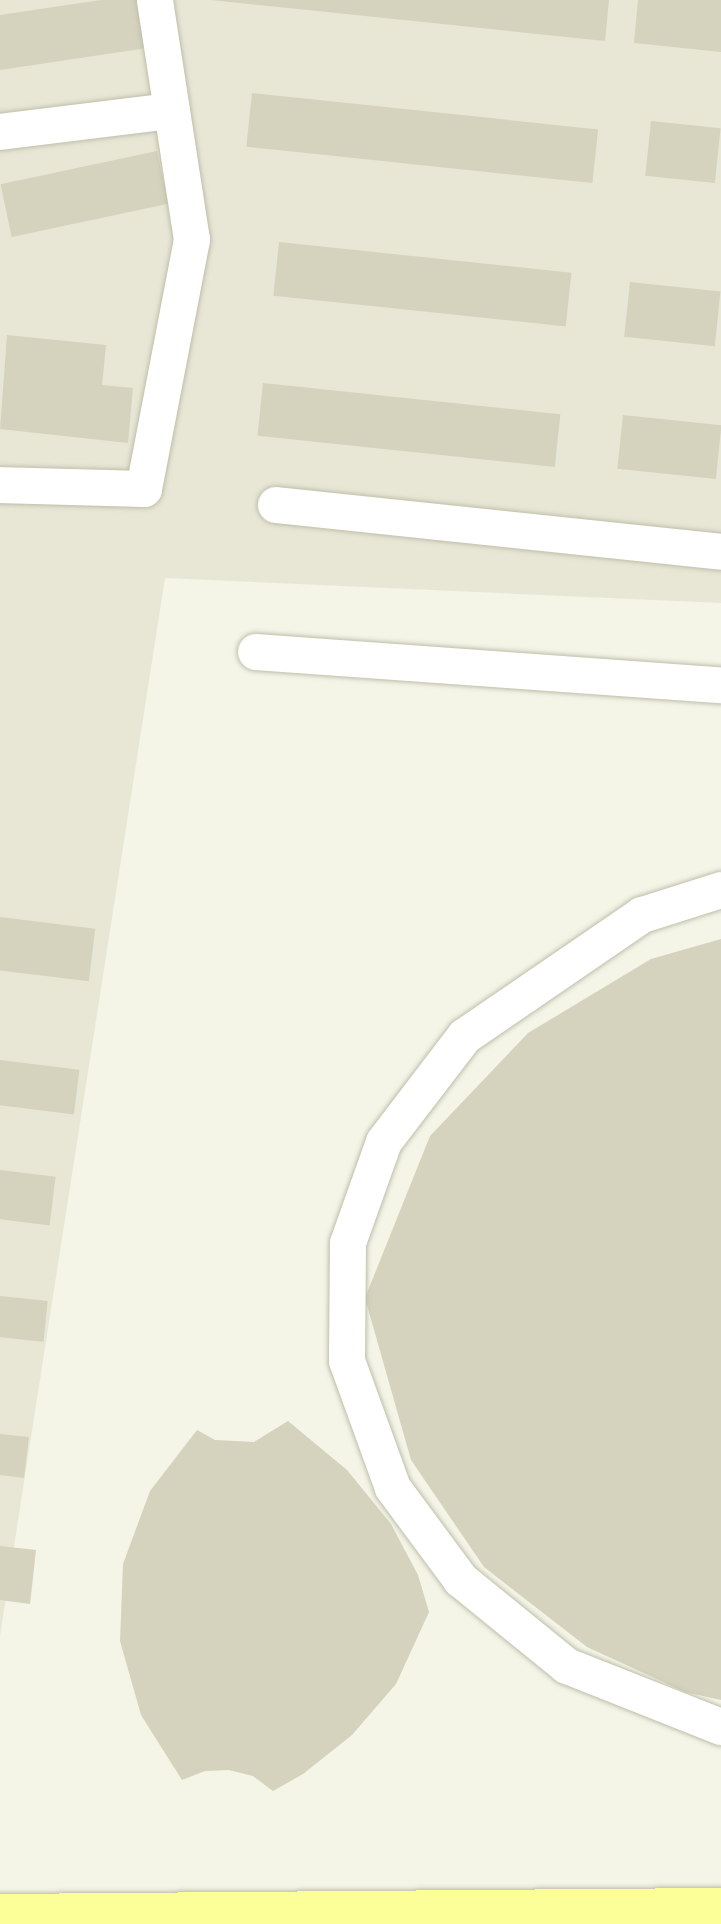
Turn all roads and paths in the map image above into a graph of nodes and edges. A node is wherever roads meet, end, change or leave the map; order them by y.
1 (155, 0) edge
2 (172, 111) junction
3 (0, 132) edge
4 (0, 485) edge
5 (276, 505) dead end
6 (721, 552) edge
7 (256, 652) dead end
8 (721, 685) edge
9 (721, 890) edge
10 (721, 1727) edge
11 (721, 1910) edge
12 (0, 1916) edge

1 - 2 street
2 - 3 street
2 - 4 street
5 - 6 street
7 - 8 street
9 - 10 street
11 - 12 main road

